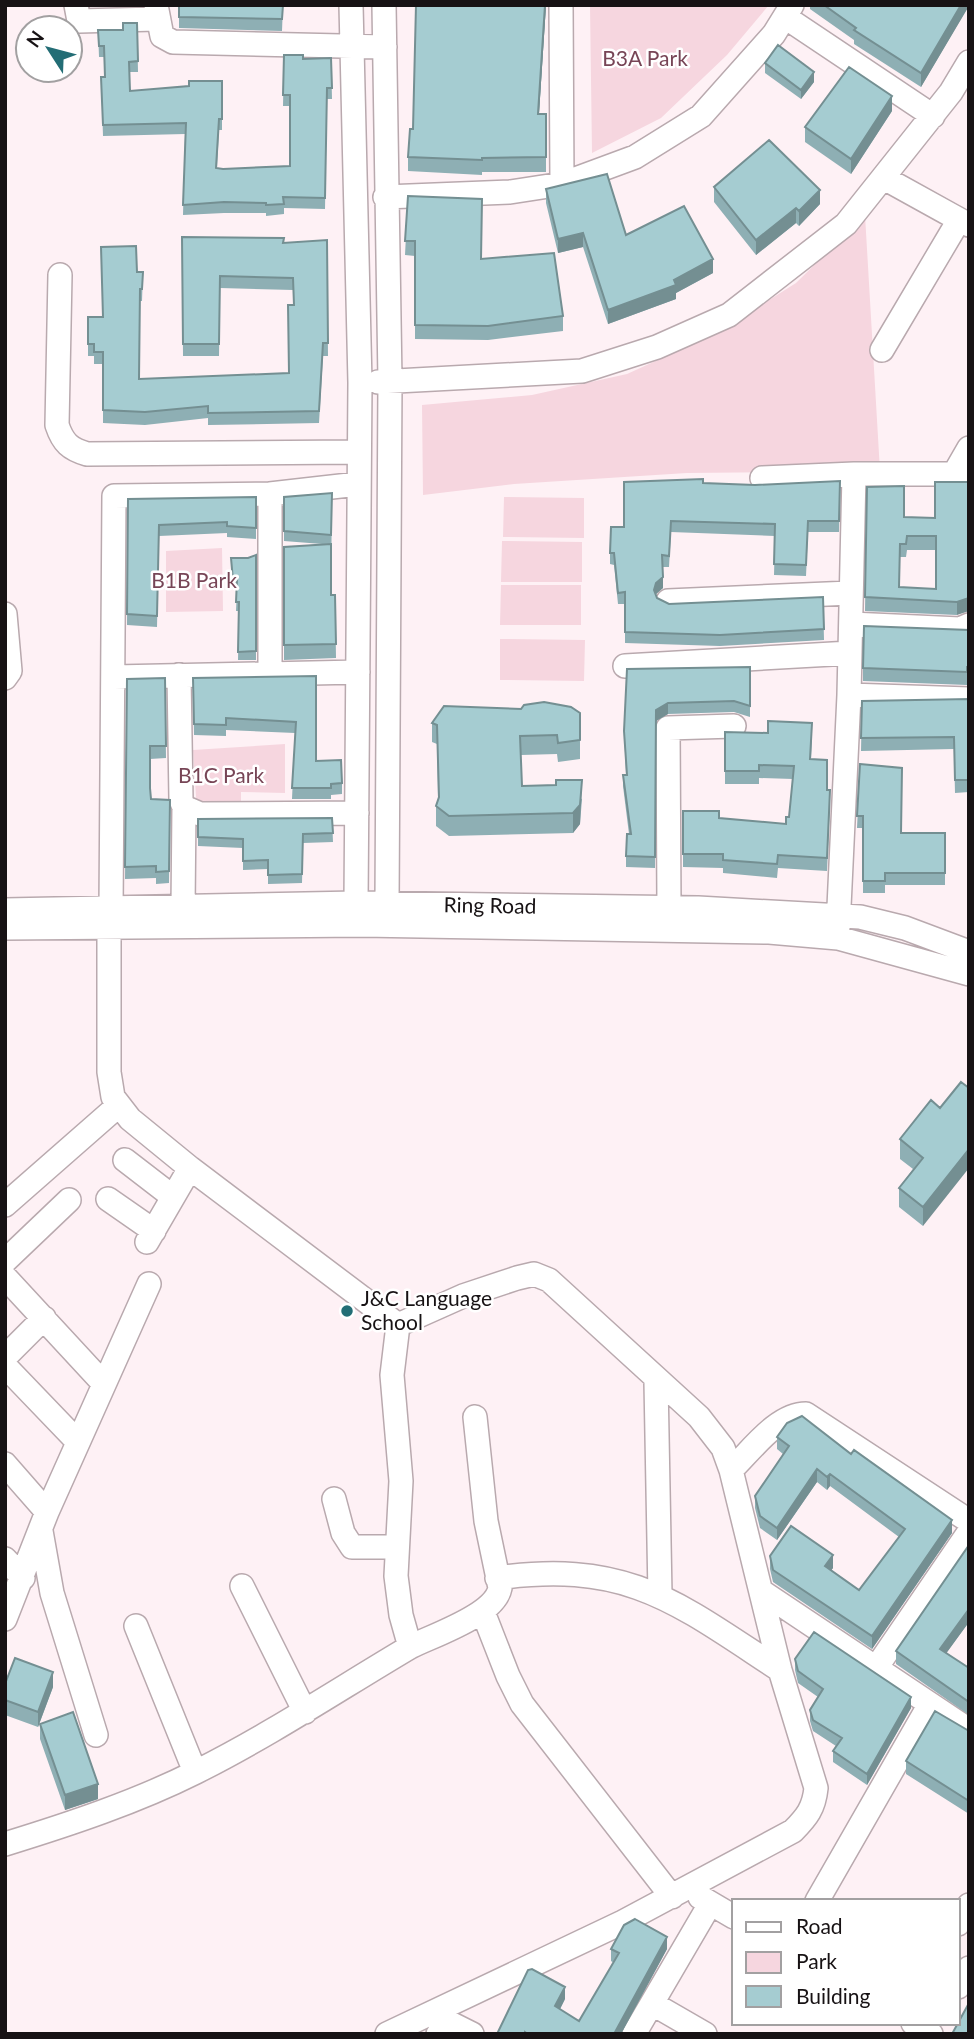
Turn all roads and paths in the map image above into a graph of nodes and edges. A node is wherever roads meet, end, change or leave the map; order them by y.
1 (351, 5) edge
2 (384, 5) edge
3 (561, 5) edge
4 (788, 11) edge
5 (76, 12) edge
6 (156, 12) edge
7 (385, 47) junction
8 (350, 48) junction
9 (969, 63) edge
10 (933, 116) junction
11 (884, 178) junction
12 (562, 184) junction
13 (385, 197) junction
14 (964, 222) edge
15 (60, 275) dead end
16 (882, 350) dead end
17 (390, 382) junction
18 (360, 383) junction
19 (969, 448) edge
20 (358, 452) junction
21 (854, 474) junction
22 (962, 474) edge
23 (762, 478) dead end
24 (358, 484) junction
25 (270, 494) junction
26 (850, 593) junction
27 (668, 601) edge
28 (5, 614) edge
29 (851, 624) junction
30 (969, 625) edge
31 (850, 653) junction
32 (625, 666) dead end
33 (358, 672) junction
34 (270, 674) junction
35 (180, 676) junction
36 (114, 677) junction
37 (5, 678) edge
38 (849, 695) junction
39 (969, 699) edge
40 (734, 726) dead end
41 (184, 807) junction
42 (357, 813) junction
43 (668, 907) junction
44 (183, 908) junction
45 (5, 910) edge
46 (109, 910) junction
47 (359, 914) junction
48 (838, 914) junction
49 (389, 915) junction
50 (5, 928) edge
51 (838, 938) junction
52 (969, 951) edge
53 (969, 974) edge
54 (120, 1105) junction
55 (125, 1160) dead end
56 (190, 1168) junction
57 (173, 1197) junction
58 (108, 1199) dead end
59 (69, 1200) dead end
60 (5, 1205) edge
61 (5, 1261) edge
62 (5, 1277) edge
63 (149, 1284) dead end
64 (44, 1318) junction
65 (398, 1325) junction
66 (5, 1357) edge
67 (5, 1366) edge
68 (656, 1381) junction
69 (104, 1384) junction
70 (475, 1417) dead end
71 (78, 1442) junction
72 (5, 1464) edge
73 (731, 1470) junction
74 (334, 1499) dead end
75 (969, 1521) edge
76 (44, 1522) junction
77 (969, 1532) edge
78 (397, 1547) junction
79 (5, 1559) edge
80 (23, 1578) junction
81 (497, 1578) junction
82 (242, 1586) dead end
83 (761, 1591) junction
84 (660, 1595) junction
85 (483, 1612) junction
86 (5, 1619) edge
87 (135, 1626) dead end
88 (410, 1647) junction
89 (876, 1668) junction
90 (780, 1670) junction
91 (930, 1704) junction
92 (305, 1712) junction
93 (969, 1730) edge
94 (96, 1735) dead end
95 (195, 1773) junction
96 (5, 1844) edge
97 (680, 1893) junction
98 (818, 1899) edge
99 (710, 1904) junction
100 (969, 1905) edge
101 (732, 1916) edge
102 (960, 1921) edge
103 (969, 1968) edge
104 (960, 1984) edge
105 (653, 2004) junction
106 (441, 2021) edge
107 (916, 2025) edge
108 (387, 2034) edge
109 (472, 2034) edge
110 (634, 2034) edge
111 (705, 2034) edge
112 (932, 2034) edge

1 - 8 street
2 - 7 street
3 - 12 street
4 - 10 street
4 - 12 street
5 - 6 street
6 - 8 street
7 - 8 street
7 - 13 street
8 - 18 street
9 - 10 street
10 - 11 street
11 - 14 street
11 - 17 street
12 - 13 street
13 - 17 street
14 - 16 street
15 - 20 street
17 - 18 street
17 - 49 street
18 - 20 street
19 - 22 street
20 - 24 street
21 - 22 street
21 - 23 street
21 - 26 street
24 - 25 street
24 - 33 street
25 - 34 street
25 - 36 street
26 - 27 street
26 - 29 street
28 - 37 street
29 - 30 street
29 - 31 street
31 - 32 street
31 - 38 street
33 - 34 street
33 - 42 street
34 - 35 street
35 - 36 street
35 - 41 street
36 - 46 street
38 - 39 street
38 - 48 street
40 - 43 street
41 - 42 street
41 - 44 street
42 - 47 street
43 - 48 street, Ring Road
43 - 49 street, Ring Road
44 - 46 street, Ring Road
44 - 47 street, Ring Road
45 - 46 street, Ring Road
46 - 47 street, Ring Road
46 - 50 street, Ring Road
46 - 54 street
47 - 49 street, Ring Road
48 - 51 street
48 - 52 street, Ring Road
49 - 51 street, Ring Road
51 - 53 street, Ring Road
54 - 56 street
54 - 60 street
55 - 57 street
56 - 57 street
56 - 65 street
57 - 58 street
59 - 61 street
62 - 64 street
63 - 69 street
64 - 66 street
64 - 69 street
65 - 68 street
65 - 78 street
67 - 71 street
68 - 73 street
68 - 84 street
69 - 71 street
70 - 81 street
71 - 76 street
72 - 76 street
73 - 75 street
73 - 83 street
74 - 78 street
76 - 80 street
76 - 94 street
77 - 89 street
78 - 88 street
79 - 80 street
80 - 86 street
81 - 84 street
81 - 85 street
82 - 92 street
83 - 89 street
83 - 90 street
84 - 90 street
85 - 88 street
85 - 97 street
87 - 95 street
88 - 92 street
89 - 91 street
90 - 97 street
91 - 93 street
91 - 98 street
92 - 95 street
95 - 96 street
97 - 99 street
97 - 106 street
99 - 101 street
99 - 105 street
100 - 102 street
103 - 104 street
105 - 110 street
105 - 111 street
106 - 108 street
106 - 109 street
107 - 112 street

